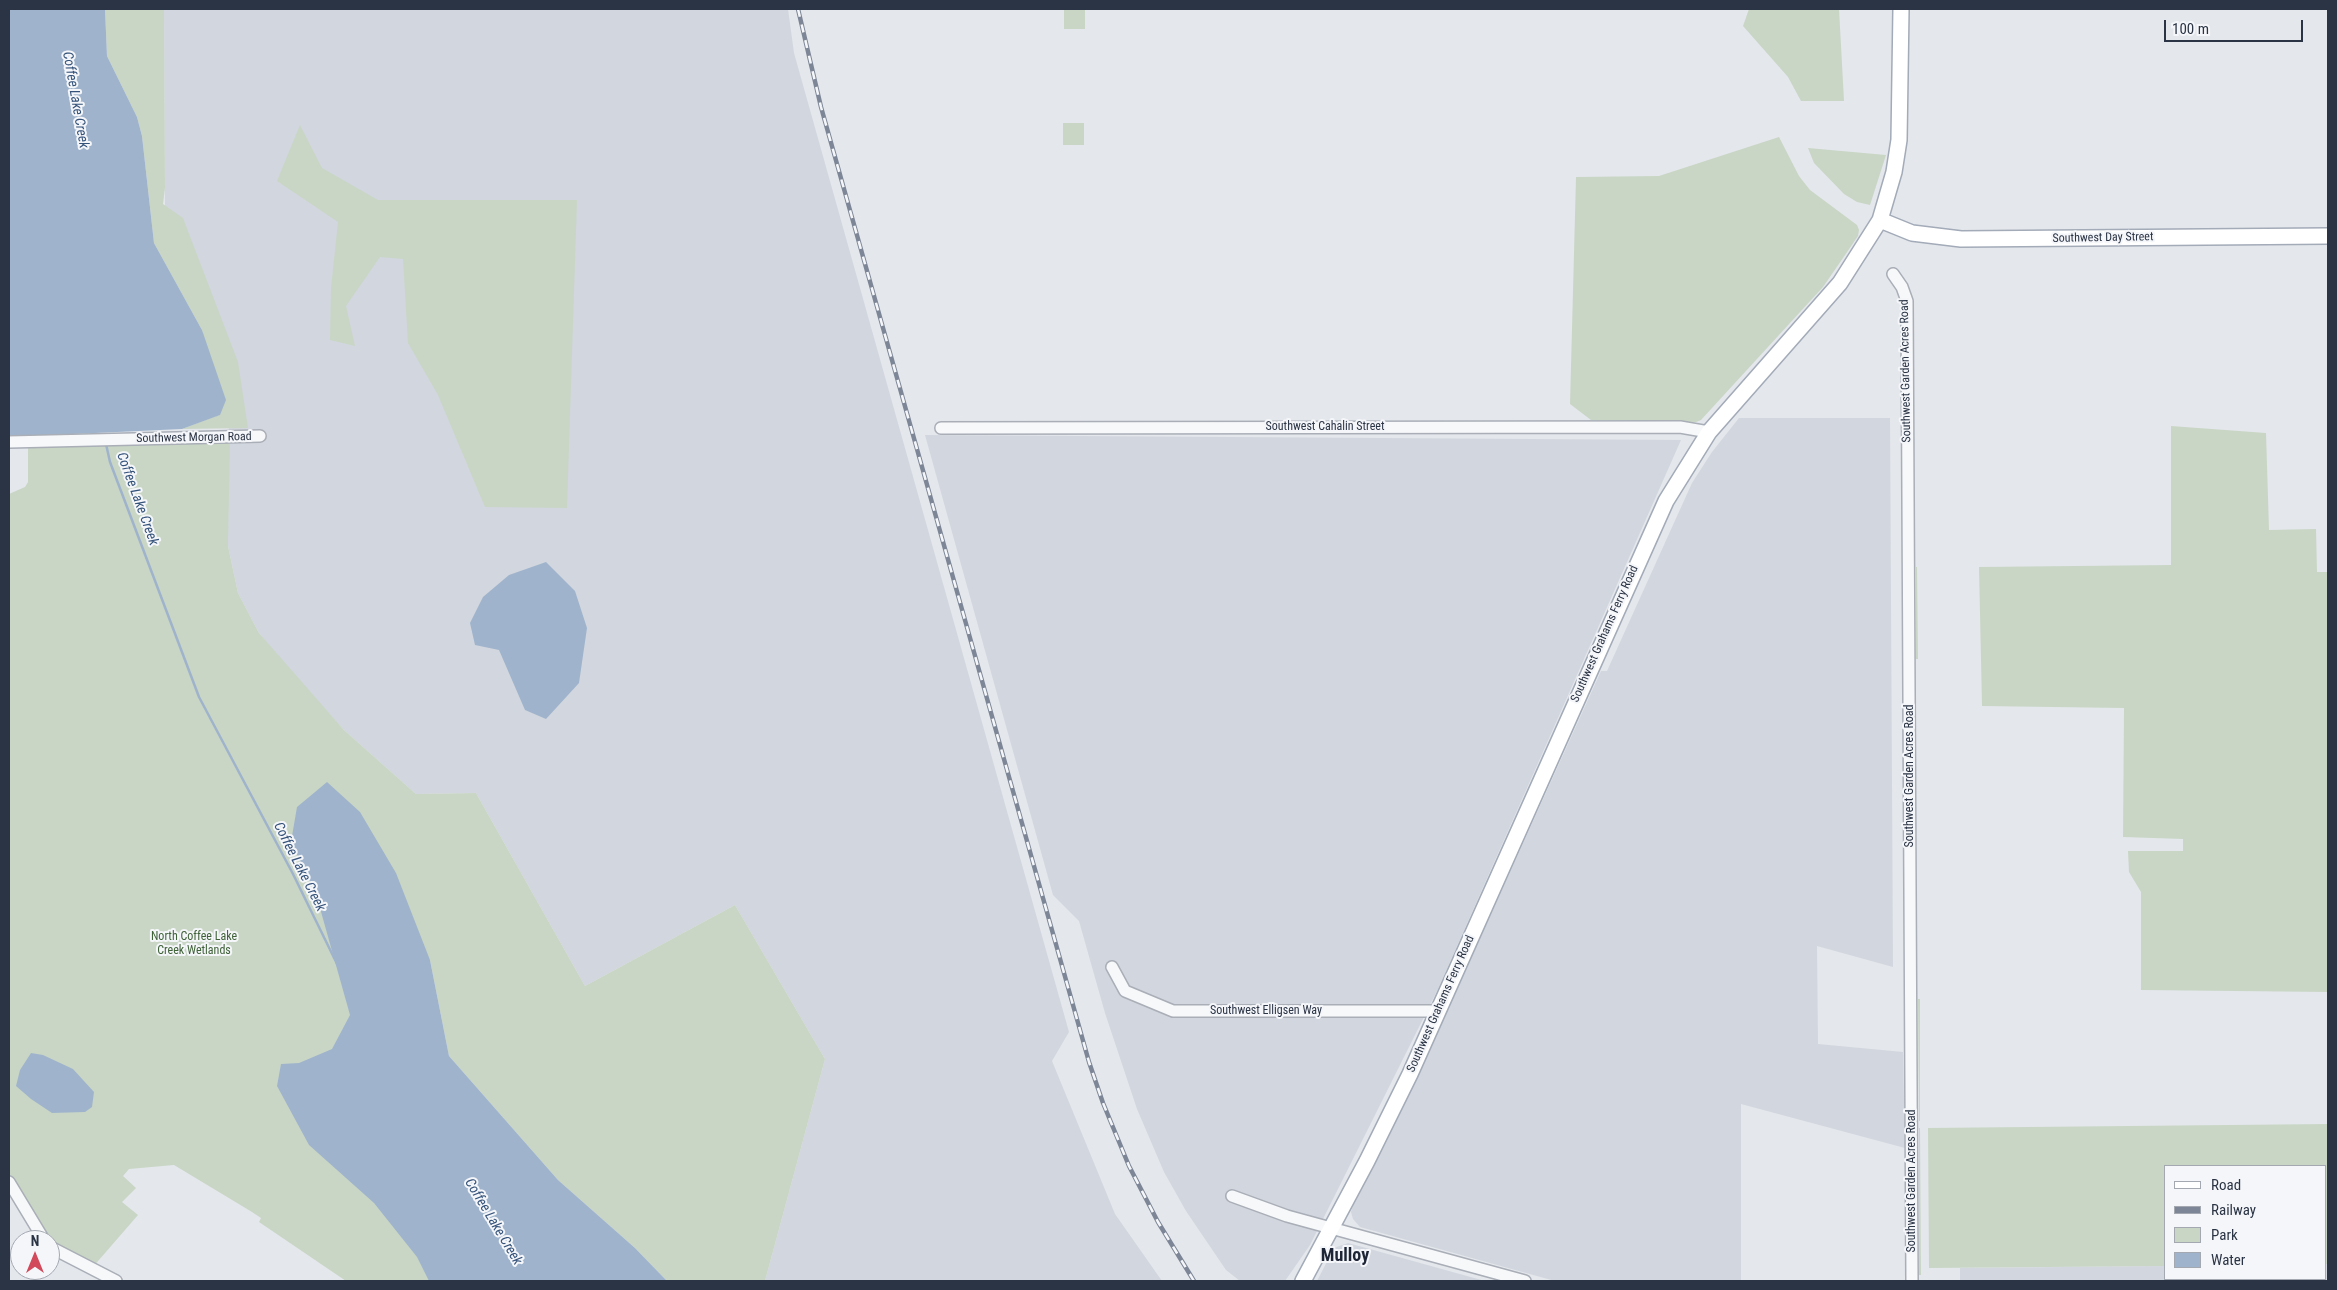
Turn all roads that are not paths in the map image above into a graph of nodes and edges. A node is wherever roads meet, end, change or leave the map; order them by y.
1 (1901, 9) edge
2 (1880, 220) junction
3 (2328, 236) edge
4 (1893, 274) dead end
5 (941, 428) dead end
6 (1709, 432) junction
7 (260, 436) dead end
8 (9, 442) edge
9 (1112, 968) dead end
10 (1438, 1011) junction
11 (9, 1182) edge
12 (1232, 1196) dead end
13 (1332, 1228) junction
14 (38, 1230) edge
15 (60, 1252) edge
16 (116, 1281) edge
17 (1303, 1281) edge
18 (1525, 1281) edge
19 (1912, 1281) edge

1 - 2 main road, Southwest Grahams Ferry Road
2 - 3 main road, Southwest Day Street
2 - 6 main road, Southwest Grahams Ferry Road
4 - 19 street, Southwest Garden Acres Road
5 - 6 street, Southwest Cahalin Street
6 - 10 main road, Southwest Grahams Ferry Road
7 - 8 street, Southwest Morgan Road
9 - 10 street, Southwest Elligsen Way
10 - 13 main road, Southwest Grahams Ferry Road
11 - 14 street
12 - 13 street
13 - 17 main road, Southwest Grahams Ferry Road
13 - 18 street
15 - 16 street

